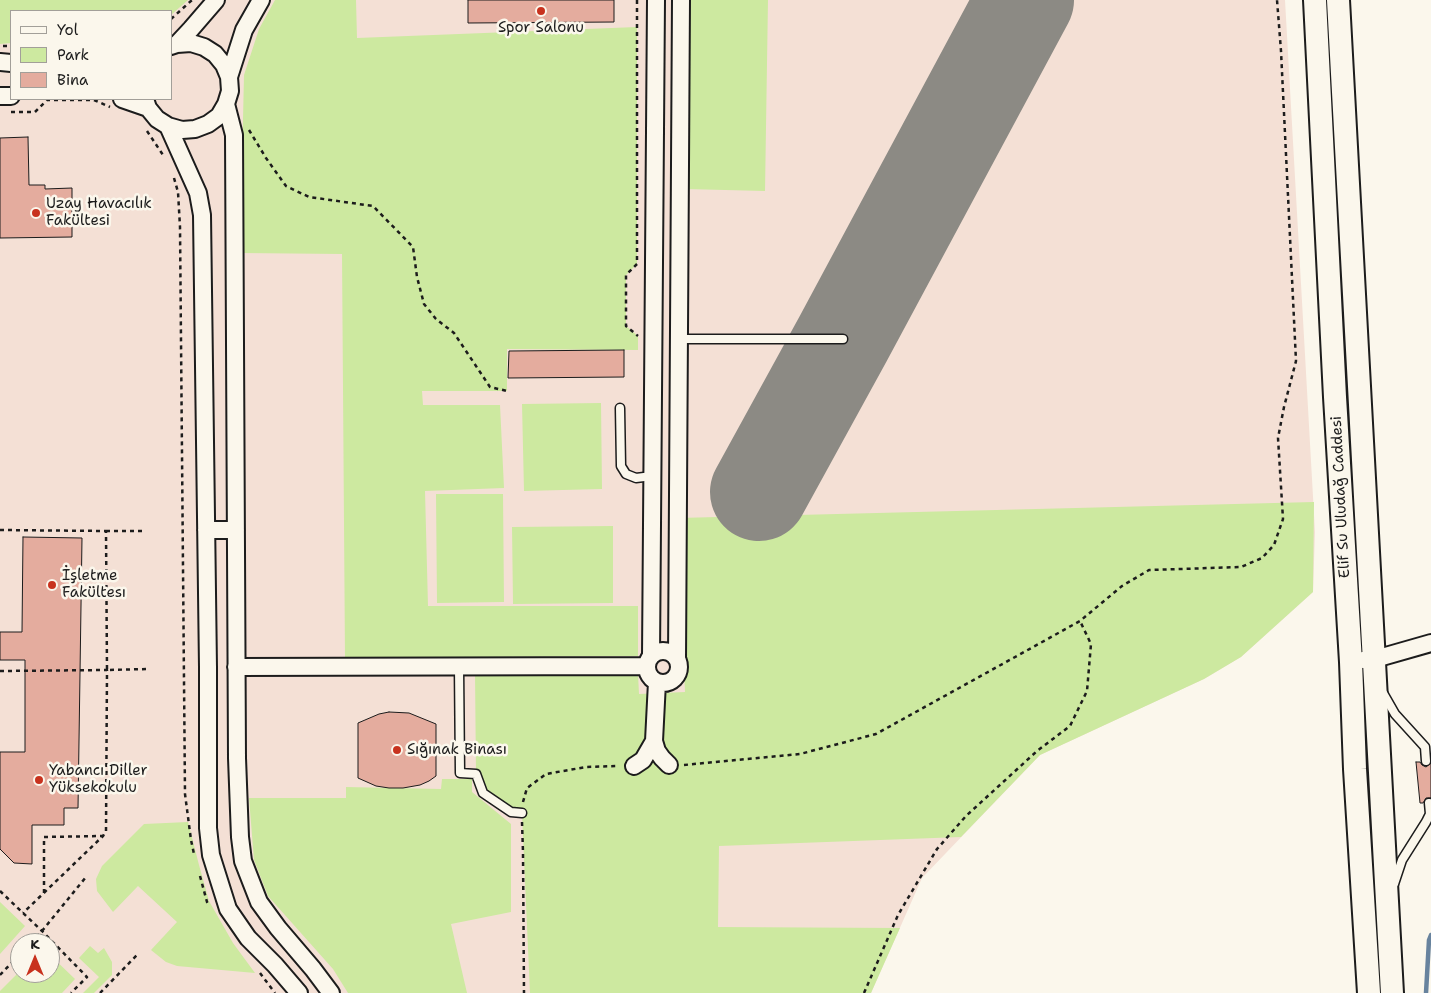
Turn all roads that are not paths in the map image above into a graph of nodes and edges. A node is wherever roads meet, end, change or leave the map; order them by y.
1 (216, 0) edge
2 (261, 0) edge
3 (656, 0) edge
4 (681, 0) edge
5 (1315, 0) edge
6 (1338, 0) edge
7 (174, 45) edge
8 (229, 77) junction
9 (146, 104) edge
10 (226, 104) junction
11 (120, 105) edge
12 (168, 126) junction
13 (679, 338) junction
14 (843, 339) dead end
15 (646, 340) junction
16 (620, 408) dead end
17 (652, 476) junction
18 (678, 476) junction
19 (206, 530) junction
20 (236, 530) junction
21 (1431, 643) edge
22 (677, 659) junction
23 (1375, 659) junction
24 (649, 661) junction
25 (1351, 662) junction
26 (236, 667) junction
27 (459, 667) junction
28 (657, 682) junction
29 (1376, 682) junction
30 (654, 741) junction
31 (1426, 761) dead end
32 (669, 765) road end
33 (634, 766) road end
34 (1429, 803) dead end
35 (522, 813) road end
36 (1388, 905) junction
37 (313, 969) junction
38 (295, 988) edge
39 (331, 993) edge
40 (1369, 993) edge
41 (1392, 993) edge

1 - 7 street
2 - 8 street
3 - 15 street
4 - 13 street
5 - 25 main road, Elif Su Uludağ Caddesi
6 - 23 main road, Elif Su Uludağ Caddesi
7 - 8 street
8 - 10 street
9 - 11 street
9 - 12 street
10 - 12 street
10 - 20 street
12 - 19 street
13 - 14 lane
13 - 15 street
13 - 18 street
15 - 17 street
16 - 17 lane
17 - 18 street
17 - 24 street
18 - 22 street
19 - 20 street
19 - 38 street
20 - 26 street
21 - 23 street
22 - 24 street
22 - 28 street
23 - 25 street
23 - 29 main road, Elif Su Uludağ Caddesi
24 - 27 street
24 - 28 street
25 - 40 main road, Elif Su Uludağ Caddesi
26 - 27 street
26 - 37 street
27 - 35 lane
28 - 30 street
29 - 31 lane
29 - 36 main road, Elif Su Uludağ Caddesi
30 - 32 street
30 - 33 street
34 - 36 lane
36 - 41 main road, Elif Su Uludağ Caddesi
37 - 38 street
37 - 39 street

